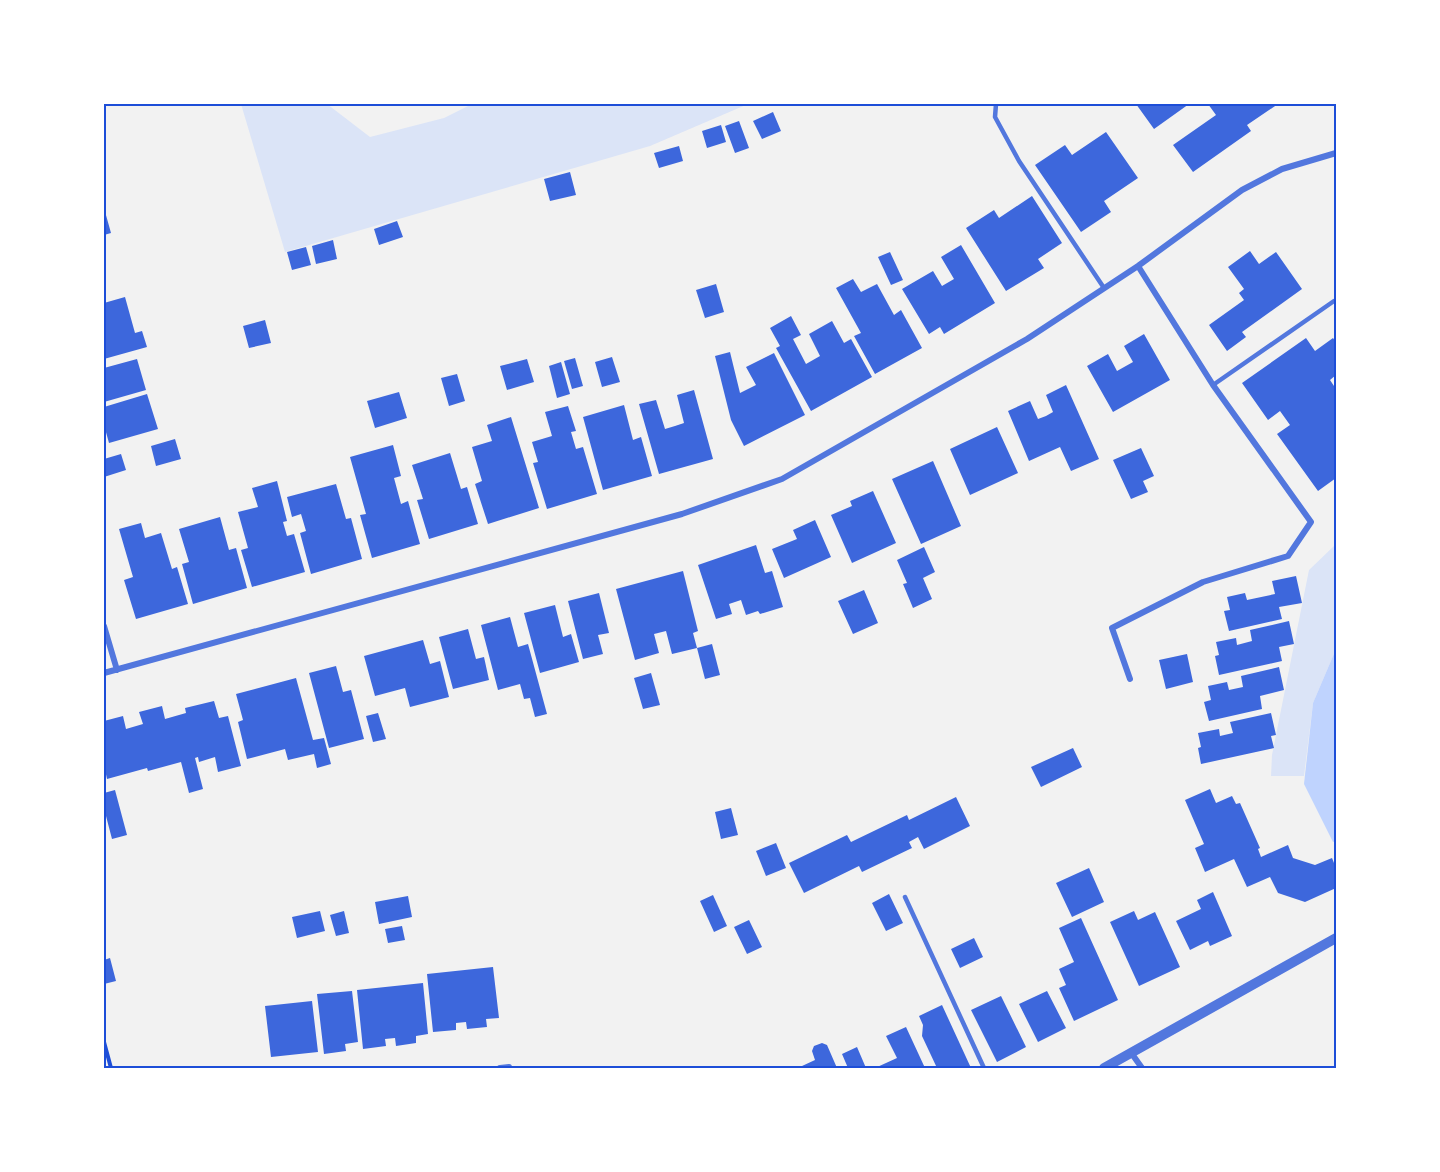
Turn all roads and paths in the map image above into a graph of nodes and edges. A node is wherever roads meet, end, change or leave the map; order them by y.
1 (996, 104) edge
2 (1336, 153) edge
3 (1138, 266) junction
4 (1104, 288) junction
5 (1336, 302) edge
6 (1213, 385) junction
7 (104, 626) edge
8 (117, 670) junction
9 (104, 673) edge
10 (1130, 679) dead end
11 (905, 897) dead end
12 (1336, 938) edge
13 (104, 1042) edge
14 (1132, 1054) junction
15 (509, 1067) dead end
16 (111, 1068) edge
17 (500, 1068) edge
18 (984, 1068) edge
19 (1104, 1068) edge
20 (1142, 1068) edge

1 - 4 lane
2 - 3 street
3 - 4 street
3 - 6 street
4 - 8 street
5 - 6 lane
6 - 10 street
7 - 8 street
8 - 9 street
11 - 18 lane
12 - 14 street
13 - 16 path
14 - 19 street
14 - 20 street
15 - 17 street

